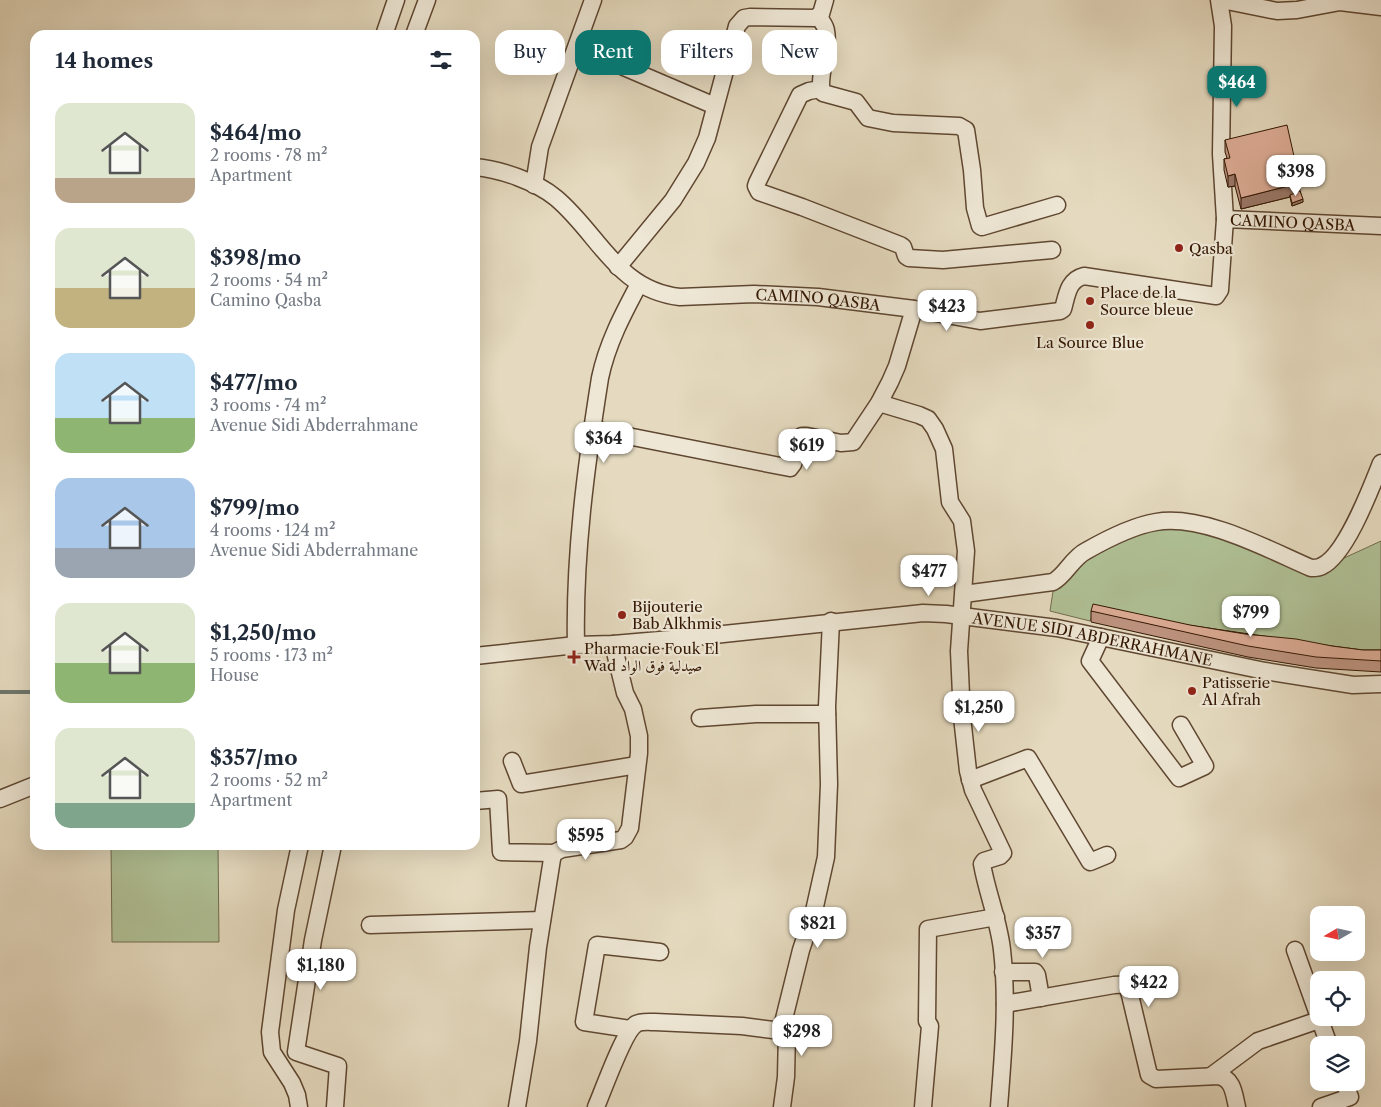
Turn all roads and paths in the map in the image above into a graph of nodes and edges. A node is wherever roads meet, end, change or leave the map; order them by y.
1 (396, 0) edge
2 (428, 0) edge
3 (593, 0) edge
4 (824, 0) edge
5 (1220, 0) edge
6 (1381, 7) edge
7 (819, 17) junction
8 (386, 30) edge
9 (416, 30) edge
10 (583, 30) edge
11 (575, 52) edge
12 (642, 75) edge
13 (820, 90) junction
14 (715, 106) junction
15 (480, 168) edge
16 (534, 185) junction
17 (1057, 205) dead end
18 (1225, 219) junction
19 (1381, 226) edge
20 (1052, 250) dead end
21 (618, 267) junction
22 (639, 284) junction
23 (914, 309) junction
24 (879, 403) junction
25 (592, 429) junction
26 (1381, 463) edge
27 (964, 594) junction
28 (961, 617) junction
29 (831, 621) junction
30 (1101, 637) junction
31 (613, 644) junction
32 (576, 645) junction
33 (480, 655) edge
34 (1381, 684) edge
35 (827, 714) junction
36 (700, 718) dead end
37 (1181, 726) dead end
38 (512, 761) dead end
39 (637, 765) junction
40 (970, 780) junction
41 (30, 787) edge
42 (0, 799) edge
43 (480, 801) edge
44 (299, 850) edge
45 (332, 850) edge
46 (554, 853) junction
47 (1107, 855) dead end
48 (996, 917) junction
49 (542, 920) junction
50 (370, 925) dead end
51 (1295, 950) dead end
52 (660, 952) dead end
53 (1003, 972) junction
54 (1310, 994) edge
55 (1041, 998) junction
56 (1005, 1004) junction
57 (1310, 1023) edge
58 (630, 1029) junction
59 (781, 1031) junction
60 (1211, 1076) junction
61 (1348, 1091) edge
62 (299, 1107) edge
63 (335, 1107) edge
64 (518, 1107) edge
65 (596, 1107) edge
66 (782, 1107) edge
67 (923, 1107) edge
68 (999, 1107) edge
69 (1237, 1107) edge
70 (1321, 1107) edge

1 - 8 street
2 - 9 street
3 - 10 street
4 - 7 street
5 - 6 street
5 - 18 street
7 - 13 street
7 - 14 street
11 - 16 street
12 - 14 street
13 - 17 street
13 - 20 street
14 - 21 street
15 - 16 street, CAMINO QASBA
16 - 21 street, CAMINO QASBA
18 - 19 street, CAMINO QASBA
18 - 23 street, CAMINO QASBA
21 - 22 street, CAMINO QASBA
22 - 23 street, CAMINO QASBA
22 - 25 street
23 - 24 street
24 - 25 street
24 - 27 street
25 - 32 street
26 - 27 street
27 - 28 street
28 - 29 street, AVENUE SIDI ABDERRAHMANE
28 - 30 street, AVENUE SIDI ABDERRAHMANE
28 - 40 street
29 - 31 street, AVENUE SIDI ABDERRAHMANE
29 - 35 street
30 - 34 street, AVENUE SIDI ABDERRAHMANE
30 - 37 street
31 - 32 street, AVENUE SIDI ABDERRAHMANE
31 - 39 street
32 - 33 street, AVENUE SIDI ABDERRAHMANE
35 - 36 street
35 - 59 street
38 - 39 street
39 - 46 street
40 - 47 street
40 - 48 street
41 - 42 street
43 - 46 street
44 - 62 street
45 - 63 street
46 - 49 street
48 - 53 street
48 - 67 street
49 - 50 street
49 - 64 street
51 - 54 street
52 - 58 street
53 - 55 street
53 - 56 street
55 - 56 street
55 - 60 street
56 - 68 street
57 - 60 street
58 - 59 street
58 - 65 street
59 - 66 street
60 - 69 street
61 - 70 street

